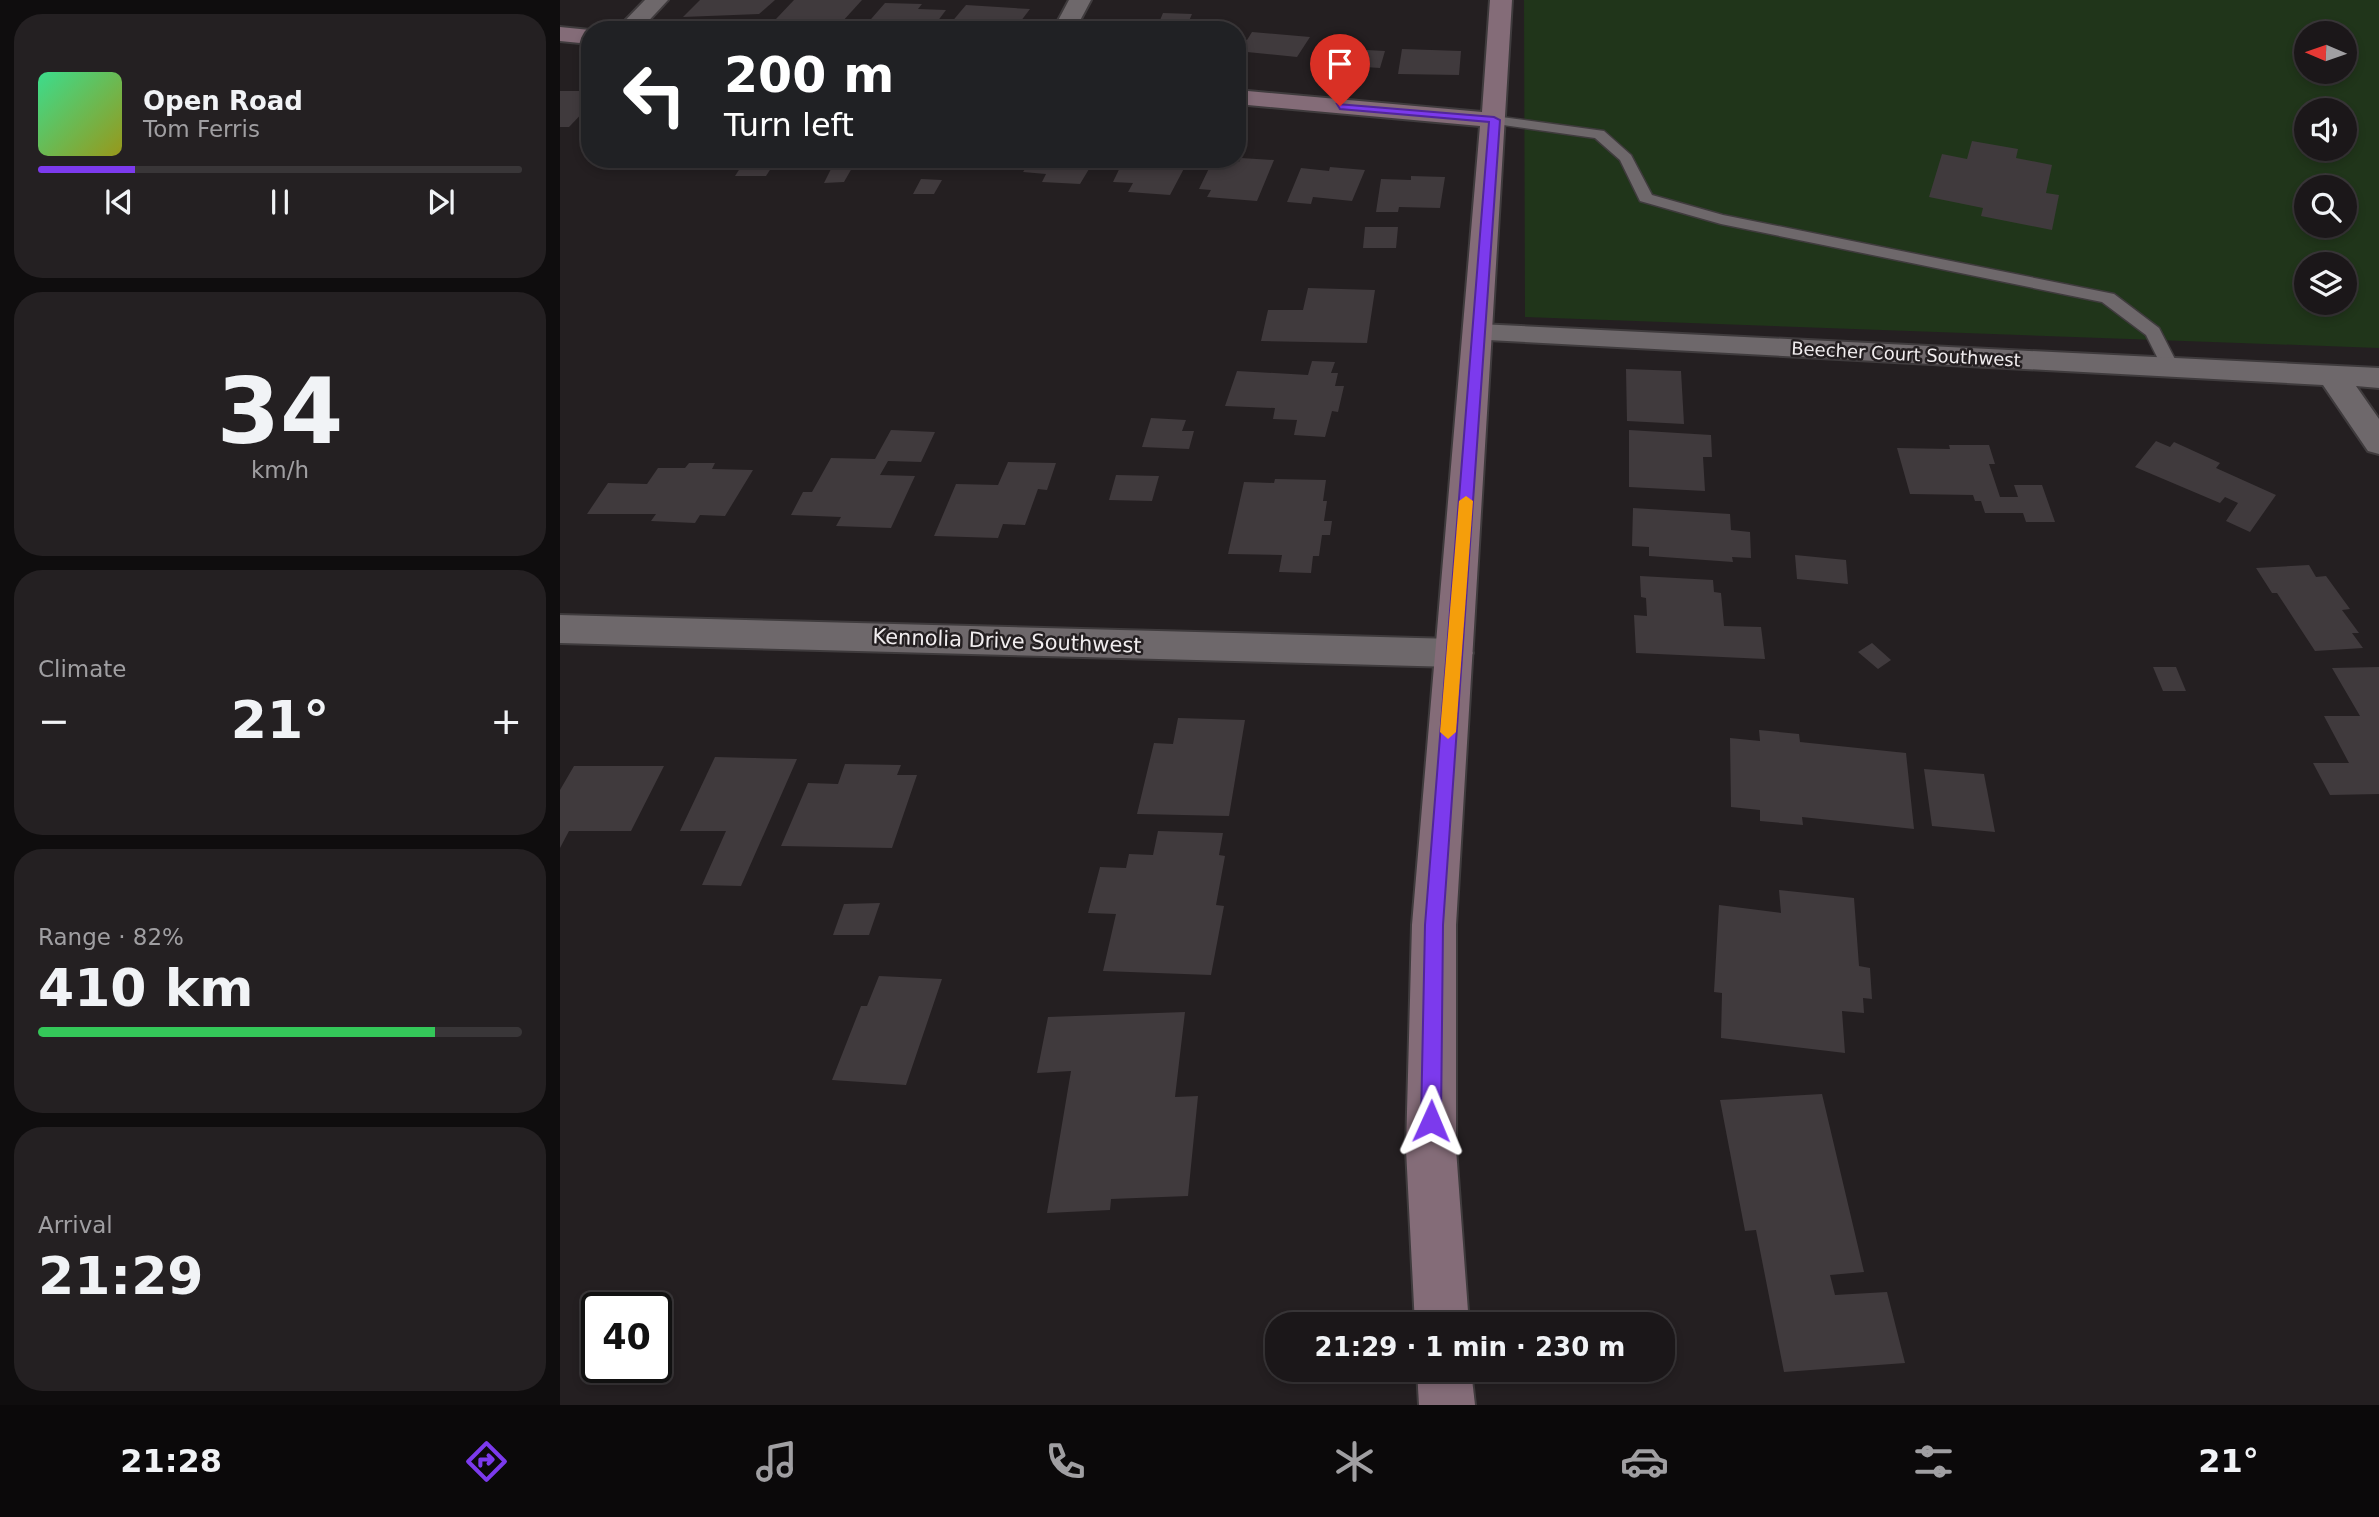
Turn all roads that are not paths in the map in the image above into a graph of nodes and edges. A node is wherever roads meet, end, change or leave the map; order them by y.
1 (657, 0) edge
2 (1080, 0) edge
3 (1501, 0) edge
4 (636, 21) edge
5 (1069, 21) edge
6 (560, 34) edge
7 (581, 36) edge
8 (1246, 97) edge
9 (1494, 120) junction
10 (1479, 333) junction
11 (2169, 367) junction
12 (2332, 375) junction
13 (2379, 378) edge
14 (2379, 443) edge
15 (560, 629) edge
16 (1454, 653) junction
17 (1441, 1312) edge
18 (1445, 1382) edge
19 (1447, 1405) edge

1 - 4 street
2 - 5 street
3 - 9 street
6 - 7 street
8 - 9 street
9 - 10 street
9 - 11 lane
10 - 11 street, Beecher Court Southwest
10 - 16 street
11 - 12 street, Beecher Court Southwest
12 - 13 street, Beecher Court Southwest
12 - 14 street
15 - 16 street, Kennolia Drive Southwest
16 - 17 street
18 - 19 street

